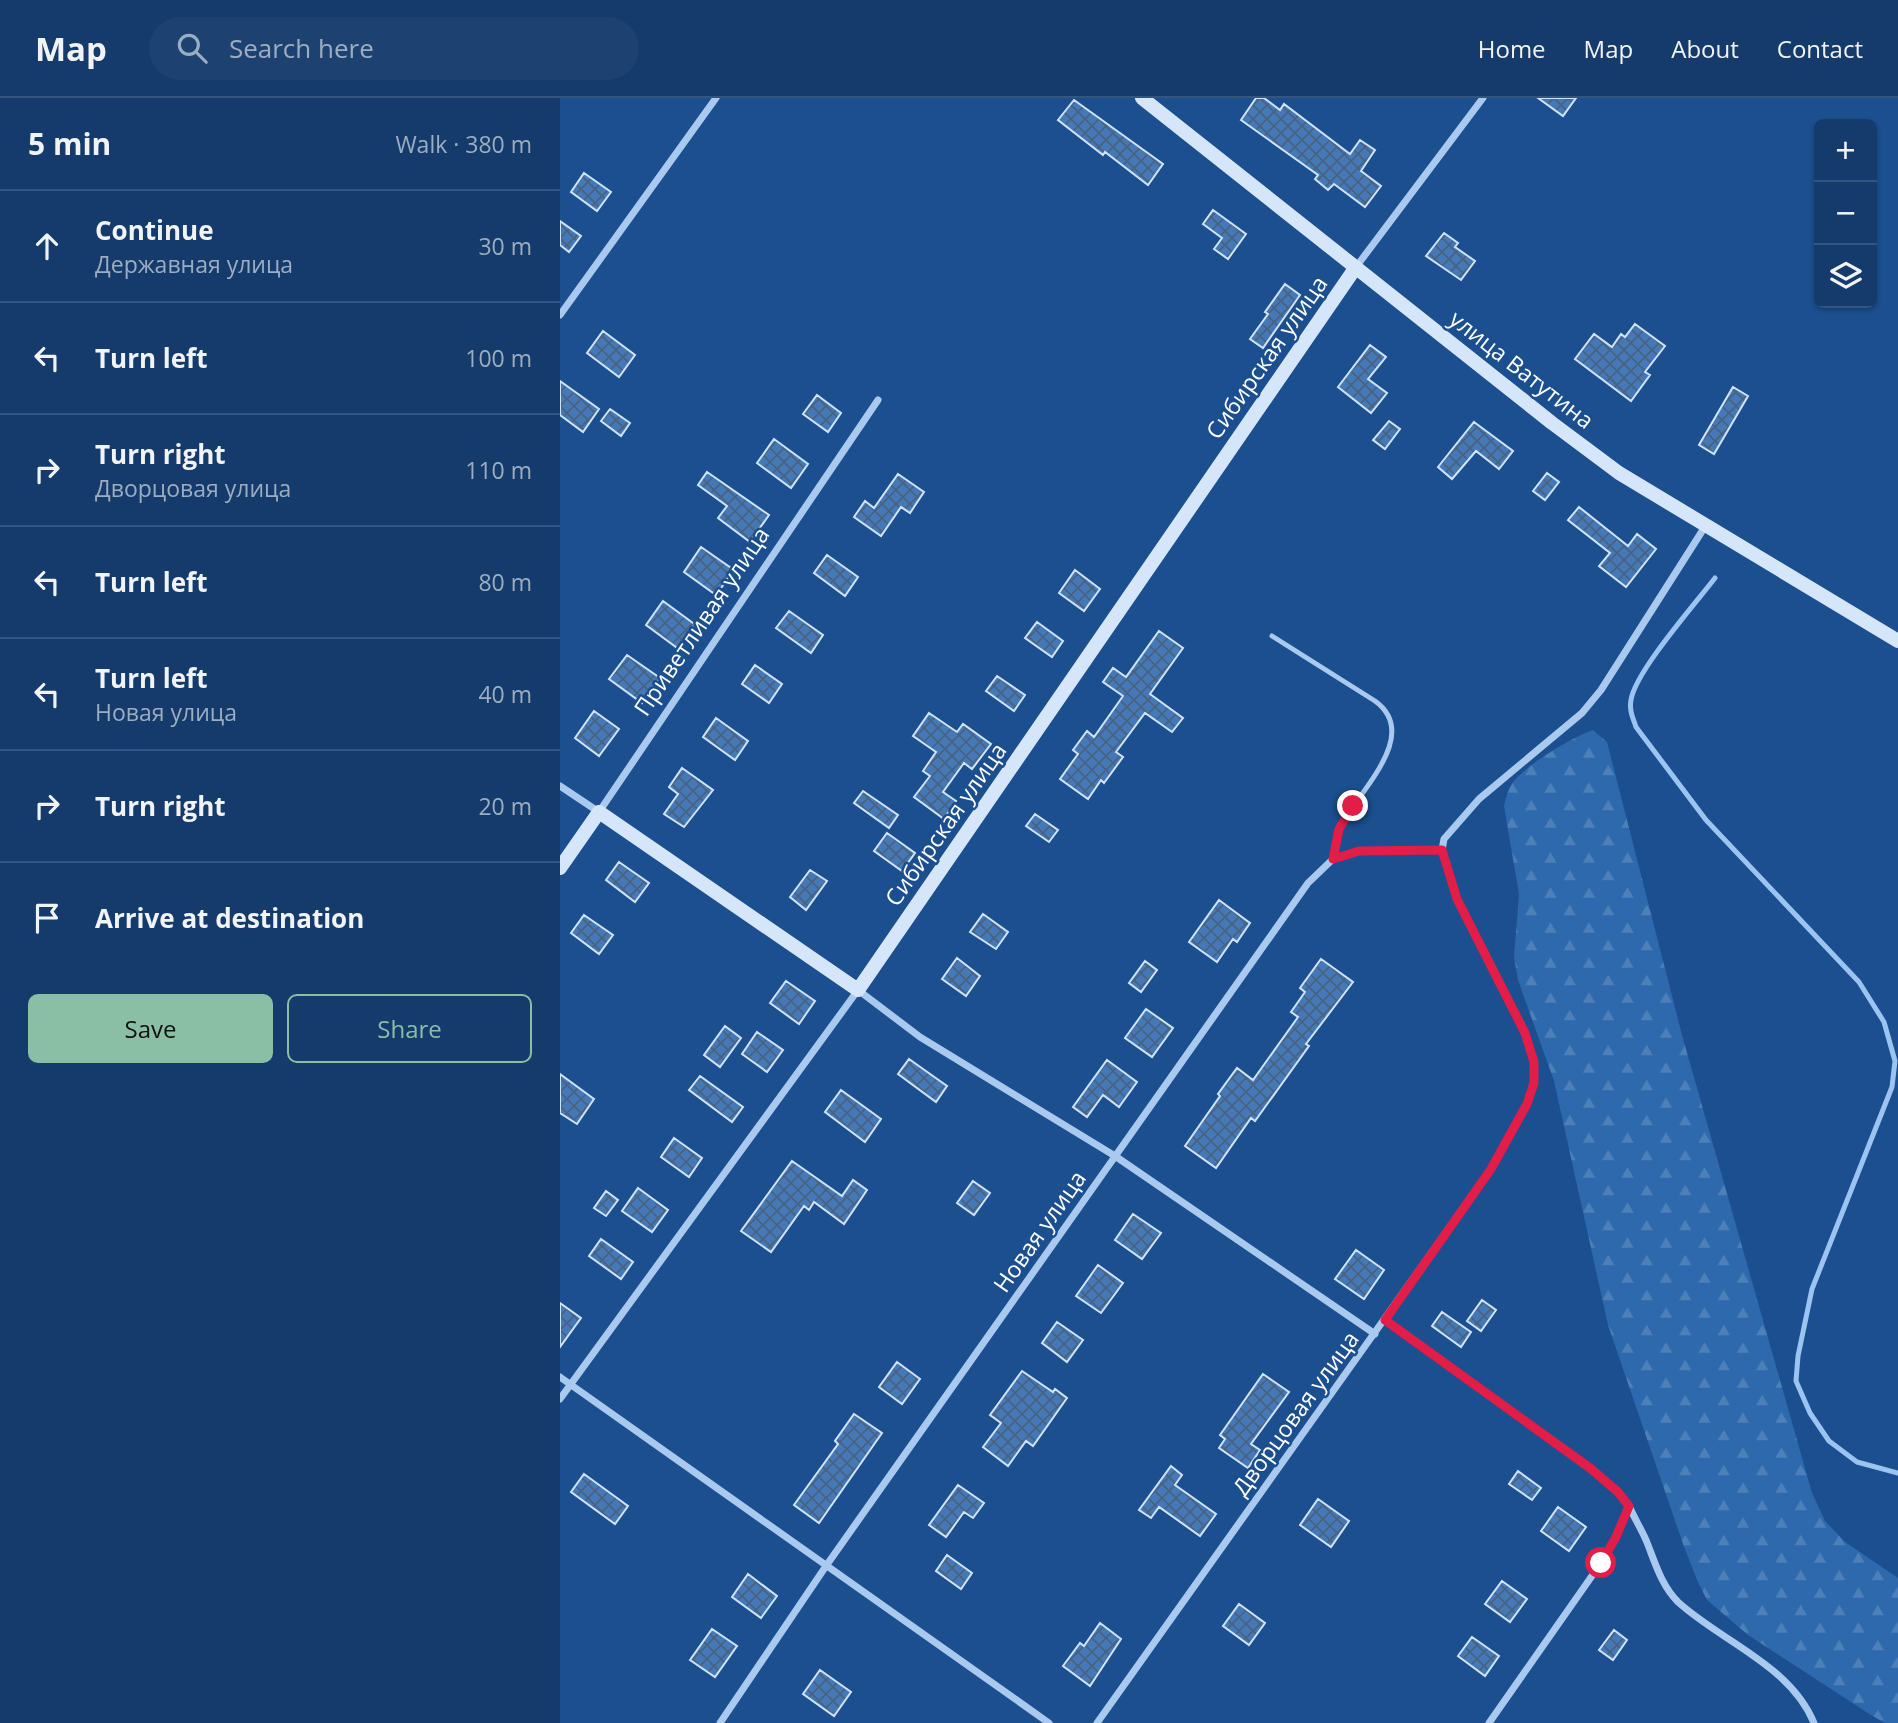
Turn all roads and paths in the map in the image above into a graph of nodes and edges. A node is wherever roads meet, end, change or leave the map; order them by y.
1 (716, 98) edge
2 (1142, 98) edge
3 (1483, 98) edge
4 (1356, 267) junction
5 (560, 316) edge
6 (878, 400) dead end
7 (1706, 524) junction
8 (1272, 636) dead end
9 (1898, 641) edge
10 (560, 786) edge
11 (599, 812) junction
12 (1442, 850) junction
13 (1333, 859) junction
14 (560, 868) edge
15 (858, 990) junction
16 (1115, 1156) junction
17 (1385, 1320) junction
18 (1375, 1334) junction
19 (560, 1377) edge
20 (570, 1384) junction
21 (560, 1399) edge
22 (1629, 1506) junction
23 (826, 1566) junction
24 (720, 1723) edge
25 (1049, 1723) edge
26 (1097, 1723) edge
27 (1489, 1723) edge
28 (1814, 1723) edge

1 - 5 street
2 - 4 street, улица Ватутина
3 - 4 street
4 - 7 street, улица Ватутина
4 - 15 street, Сибирская улица
6 - 11 street, Приветливая улица
7 - 9 street, улица Ватутина
7 - 12 street
8 - 13 lane
10 - 11 street
11 - 14 street, Приветливая улица
11 - 15 street
12 - 13 street
12 - 17 street, Дворцовая улица
13 - 16 street, Новая улица
15 - 16 street
15 - 20 street, Сибирская улица
16 - 18 street
16 - 23 street, Новая улица
17 - 18 street, Дворцовая улица
17 - 22 lane
18 - 26 street, Дворцовая улица
19 - 20 street
20 - 21 street, Сибирская улица
20 - 23 street
22 - 27 street
22 - 28 street
23 - 24 street, Новая улица
23 - 25 street

